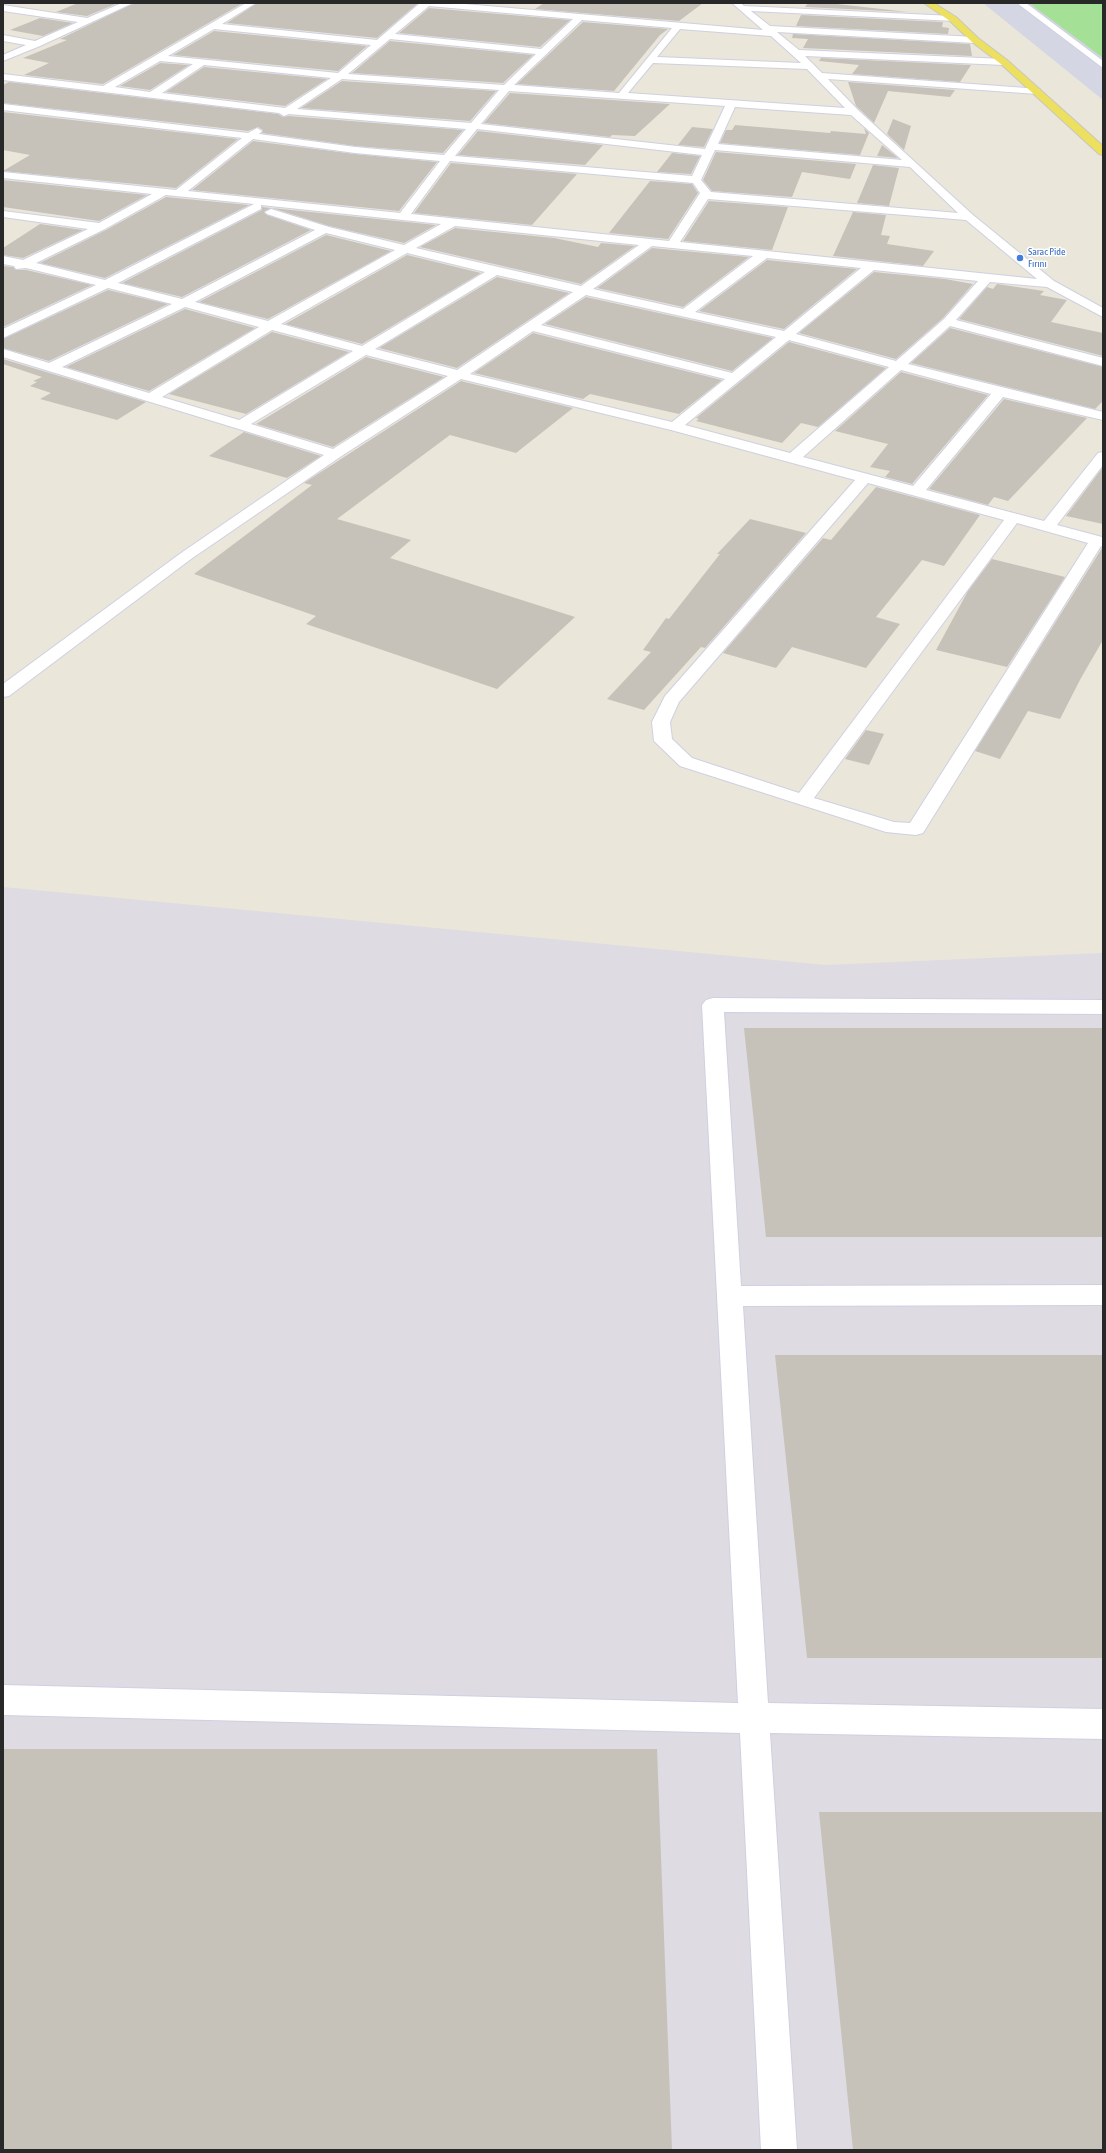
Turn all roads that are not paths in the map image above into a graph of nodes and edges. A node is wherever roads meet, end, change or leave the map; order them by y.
1 (125, 3) edge
2 (252, 3) edge
3 (426, 3) edge
4 (928, 3) edge
5 (1021, 3) edge
6 (739, 6) edge
7 (3, 8) edge
8 (578, 18) junction
9 (953, 19) junction
10 (88, 21) junction
11 (211, 26) junction
12 (677, 26) junction
13 (770, 31) junction
14 (3, 38) edge
15 (383, 40) junction
16 (975, 40) junction
17 (37, 44) junction
18 (543, 52) junction
19 (797, 53) junction
20 (3, 58) edge
21 (159, 58) junction
22 (650, 60) junction
23 (203, 62) junction
24 (1004, 62) junction
25 (1103, 65) edge
26 (809, 66) junction
27 (340, 76) junction
28 (820, 76) junction
29 (3, 77) edge
30 (507, 87) junction
31 (105, 89) junction
32 (1037, 91) junction
33 (152, 95) junction
34 (621, 96) junction
35 (731, 104) junction
36 (3, 107) edge
37 (287, 111) junction
38 (854, 112) junction
39 (395, 120) junction
40 (473, 126) junction
41 (385, 130) dead end
42 (250, 136) junction
43 (375, 140) dead end
44 (710, 150) junction
45 (365, 151) junction
46 (1103, 152) edge
47 (447, 158) junction
48 (913, 164) junction
49 (3, 175) edge
50 (696, 180) junction
51 (165, 191) junction
52 (179, 193) junction
53 (705, 195) junction
54 (229, 198) junction
55 (256, 207) junction
56 (3, 214) edge
57 (403, 217) junction
58 (969, 217) junction
59 (451, 223) junction
60 (101, 227) junction
61 (325, 229) junction
62 (650, 242) junction
63 (672, 245) junction
64 (408, 249) junction
65 (764, 254) junction
66 (3, 260) edge
67 (25, 264) junction
68 (872, 265) junction
69 (495, 271) junction
70 (3, 272) edge
71 (987, 279) junction
72 (1050, 284) junction
73 (105, 285) junction
74 (583, 291) junction
75 (184, 303) junction
76 (685, 313) junction
77 (1103, 313) edge
78 (948, 322) junction
79 (270, 326) junction
80 (530, 326) junction
81 (3, 334) edge
82 (788, 336) junction
83 (364, 350) junction
84 (3, 353) edge
85 (1103, 362) edge
86 (899, 364) junction
87 (49, 368) junction
88 (459, 375) junction
89 (734, 378) junction
90 (1000, 392) junction
91 (151, 398) junction
92 (1103, 416) edge
93 (242, 424) junction
94 (675, 427) junction
95 (335, 454) junction
96 (1103, 456) edge
97 (792, 458) junction
98 (865, 478) junction
99 (916, 492) junction
100 (1013, 518) junction
101 (1046, 527) junction
102 (1100, 541) edge
103 (3, 692) edge
104 (803, 800) junction
105 (1103, 1007) edge
106 (730, 1296) junction
107 (1103, 1296) edge
108 (3, 1700) edge
109 (755, 1718) junction
110 (1103, 1724) edge
111 (780, 2150) edge

1 - 10 street
2 - 11 street
3 - 8 street
3 - 15 street
4 - 9 main road
5 - 25 street
6 - 9 street
6 - 13 street
7 - 10 street
8 - 12 street
8 - 18 street
9 - 16 main road
10 - 17 street
11 - 15 street
11 - 21 street
12 - 13 street
12 - 22 street
13 - 16 street
13 - 19 street
14 - 17 street
15 - 18 street
15 - 27 street
16 - 24 main road
17 - 20 street
18 - 30 street
19 - 24 street
19 - 26 street
21 - 23 street
21 - 31 street
22 - 26 street
22 - 34 street
23 - 27 street
23 - 33 street
24 - 32 main road
26 - 28 street
27 - 30 street
27 - 37 street
28 - 32 street
28 - 38 street
29 - 31 street
30 - 34 street
30 - 40 street
31 - 33 street
32 - 46 main road
33 - 37 street
34 - 35 street
35 - 38 street
35 - 44 street
36 - 42 street
37 - 39 street
37 - 42 street
38 - 48 street
39 - 40 street
39 - 41 street
40 - 44 street
40 - 47 street
42 - 45 street
42 - 52 street
43 - 45 street
44 - 48 street
44 - 50 street
45 - 47 street
47 - 50 street
47 - 57 street
48 - 58 street
49 - 51 street
50 - 53 street
51 - 52 street
51 - 60 street
52 - 54 street
53 - 58 street
53 - 63 street
54 - 55 street
54 - 57 street
55 - 61 street
55 - 73 street
56 - 60 street
57 - 59 street
58 - 72 street
59 - 62 street
59 - 64 street
60 - 67 street
61 - 64 street
61 - 75 street
62 - 63 street
62 - 74 street
63 - 65 street
64 - 69 street
64 - 79 street
65 - 68 street
65 - 76 street
66 - 67 street
67 - 70 street
67 - 73 street
68 - 71 street
68 - 82 street
69 - 74 street
69 - 83 street
71 - 72 street
71 - 78 street
72 - 77 street
73 - 75 street
73 - 81 street
74 - 76 street
74 - 80 street
75 - 79 street
75 - 87 street
76 - 82 street
78 - 85 street
78 - 86 street
79 - 83 street
79 - 91 street
80 - 88 street
80 - 89 street
82 - 86 street
82 - 89 street
83 - 88 street
83 - 93 street
84 - 87 street
86 - 90 street
86 - 97 street
87 - 91 street
88 - 94 street
88 - 95 street
89 - 94 street
90 - 92 street
90 - 99 street
91 - 93 street
93 - 95 street
94 - 97 street
95 - 103 street
96 - 101 street
97 - 98 street
98 - 99 street
98 - 104 street
99 - 100 street
100 - 101 street
100 - 104 street
101 - 102 street
102 - 104 street
105 - 106 street
106 - 107 street
106 - 109 street
108 - 109 street
109 - 110 street
109 - 111 street

